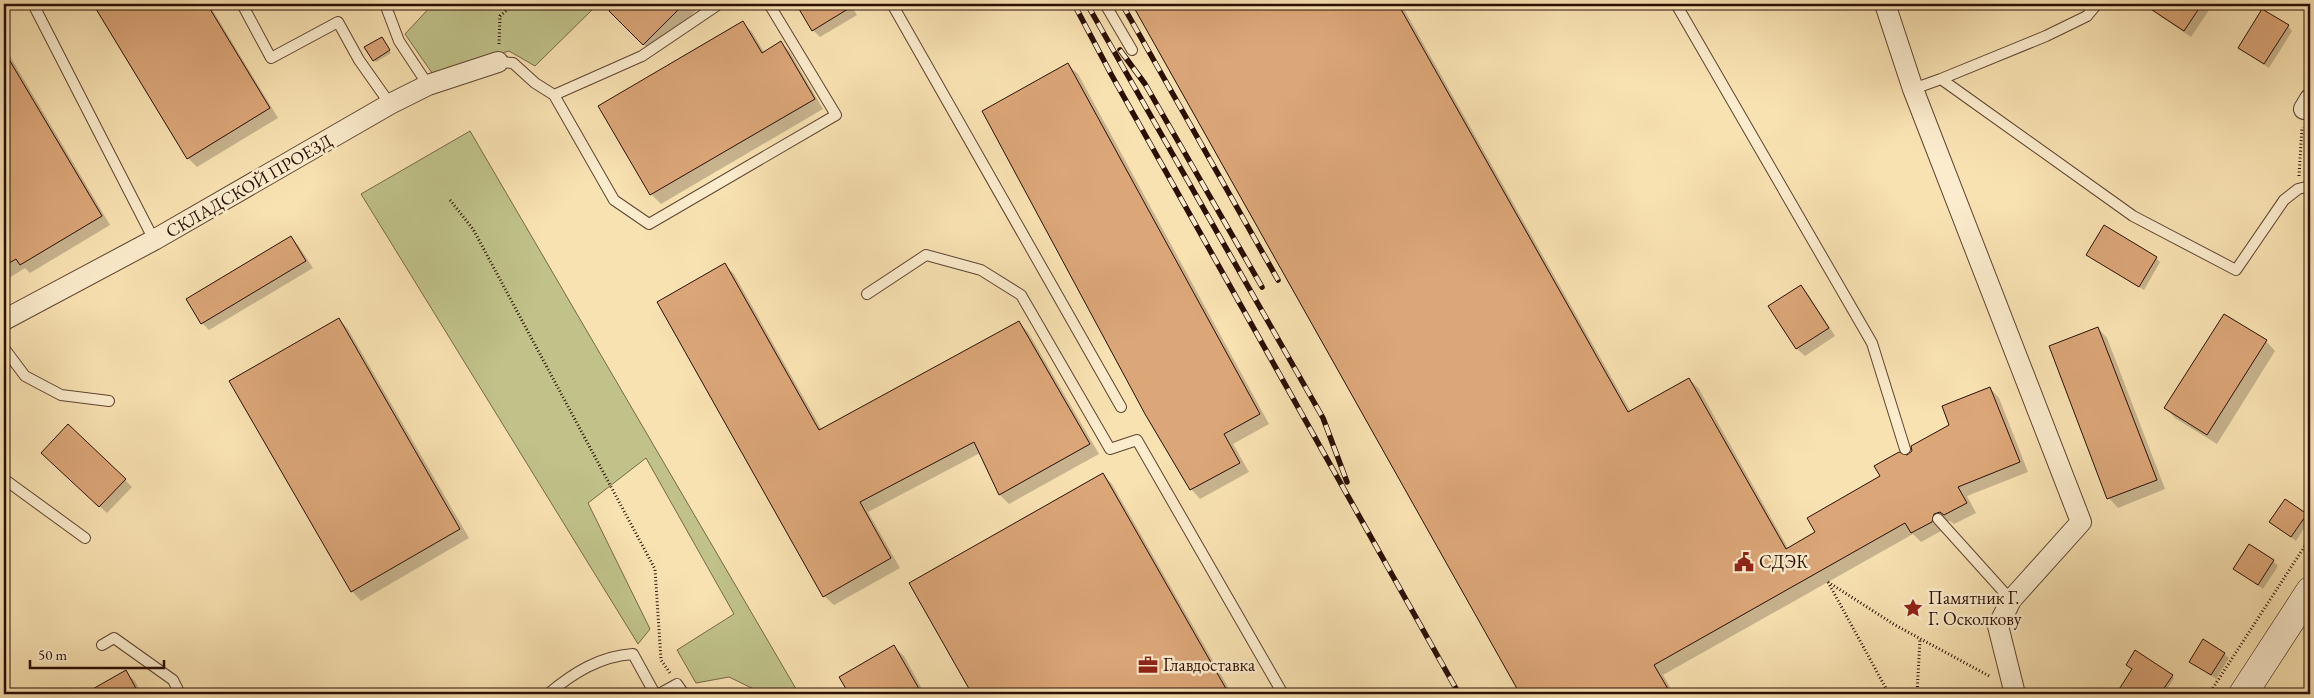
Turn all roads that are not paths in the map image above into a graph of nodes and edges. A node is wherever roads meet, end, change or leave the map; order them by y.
1 (33, 4) edge
2 (242, 4) edge
3 (386, 4) edge
4 (719, 4) edge
5 (769, 4) edge
6 (892, 4) edge
7 (1105, 4) edge
8 (1676, 4) edge
9 (1886, 4) edge
10 (2097, 4) edge
11 (1132, 50) dead end
12 (498, 62) joint
13 (1941, 79) junction
14 (428, 85) junction
15 (1913, 89) junction
16 (554, 95) junction
17 (390, 104) junction
18 (2310, 186) edge
19 (154, 240) junction
20 (867, 294) dead end
21 (4, 320) edge
22 (4, 348) edge
23 (109, 401) dead end
24 (1120, 407) dead end
25 (1905, 449) dead end
26 (4, 479) edge
27 (1938, 519) dead end
28 (85, 538) dead end
29 (2310, 591) edge
30 (2010, 600) junction
31 (102, 646) dead end
32 (2012, 692) edge
33 (180, 694) edge
34 (548, 694) edge
35 (655, 694) edge
36 (659, 694) edge
37 (684, 694) edge
38 (1283, 694) edge
39 (2243, 694) edge

1 - 19 lane
2 - 17 lane
3 - 14 lane
4 - 16 lane
5 - 16 lane
6 - 24 lane
7 - 11 lane
8 - 25 lane
9 - 15 street
10 - 13 lane
12 - 14 street, СКЛАДСКОЙ ПРОЕЗД
12 - 16 lane
13 - 15 lane
13 - 18 lane
14 - 17 street, СКЛАДСКОЙ ПРОЕЗД
15 - 30 street
17 - 19 street, СКЛАДСКОЙ ПРОЕЗД
19 - 21 street, СКЛАДСКОЙ ПРОЕЗД
20 - 38 lane
22 - 23 lane
26 - 28 lane
27 - 30 lane
29 - 39 street
30 - 32 street
31 - 33 lane
34 - 35 lane
36 - 37 lane

